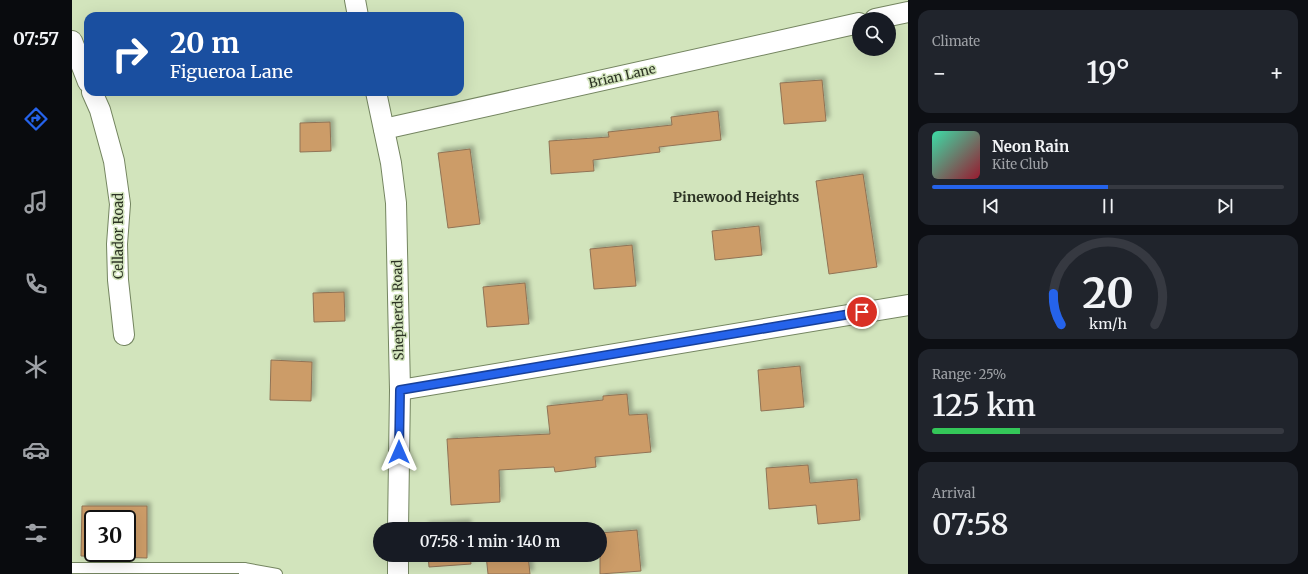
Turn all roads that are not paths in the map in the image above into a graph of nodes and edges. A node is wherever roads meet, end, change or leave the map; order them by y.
1 (355, 0) edge
2 (357, 12) edge
3 (908, 12) edge
4 (896, 15) edge
5 (852, 25) edge
6 (72, 41) edge
7 (84, 72) edge
8 (94, 96) edge
9 (377, 96) edge
10 (384, 129) junction
11 (908, 305) edge
12 (124, 335) dead end
13 (400, 390) junction
14 (398, 522) edge
15 (398, 562) edge
16 (72, 568) edge
17 (244, 571) edge
18 (277, 574) edge
19 (398, 574) edge

1 - 2 street
3 - 4 street
5 - 10 street, Brian Lane
6 - 7 street
8 - 12 street, Cellador Road
9 - 10 street, Shepherds Road
10 - 13 street, Shepherds Road
11 - 13 street
13 - 14 street, Shepherds Road
15 - 19 street
16 - 17 lane
17 - 18 lane

